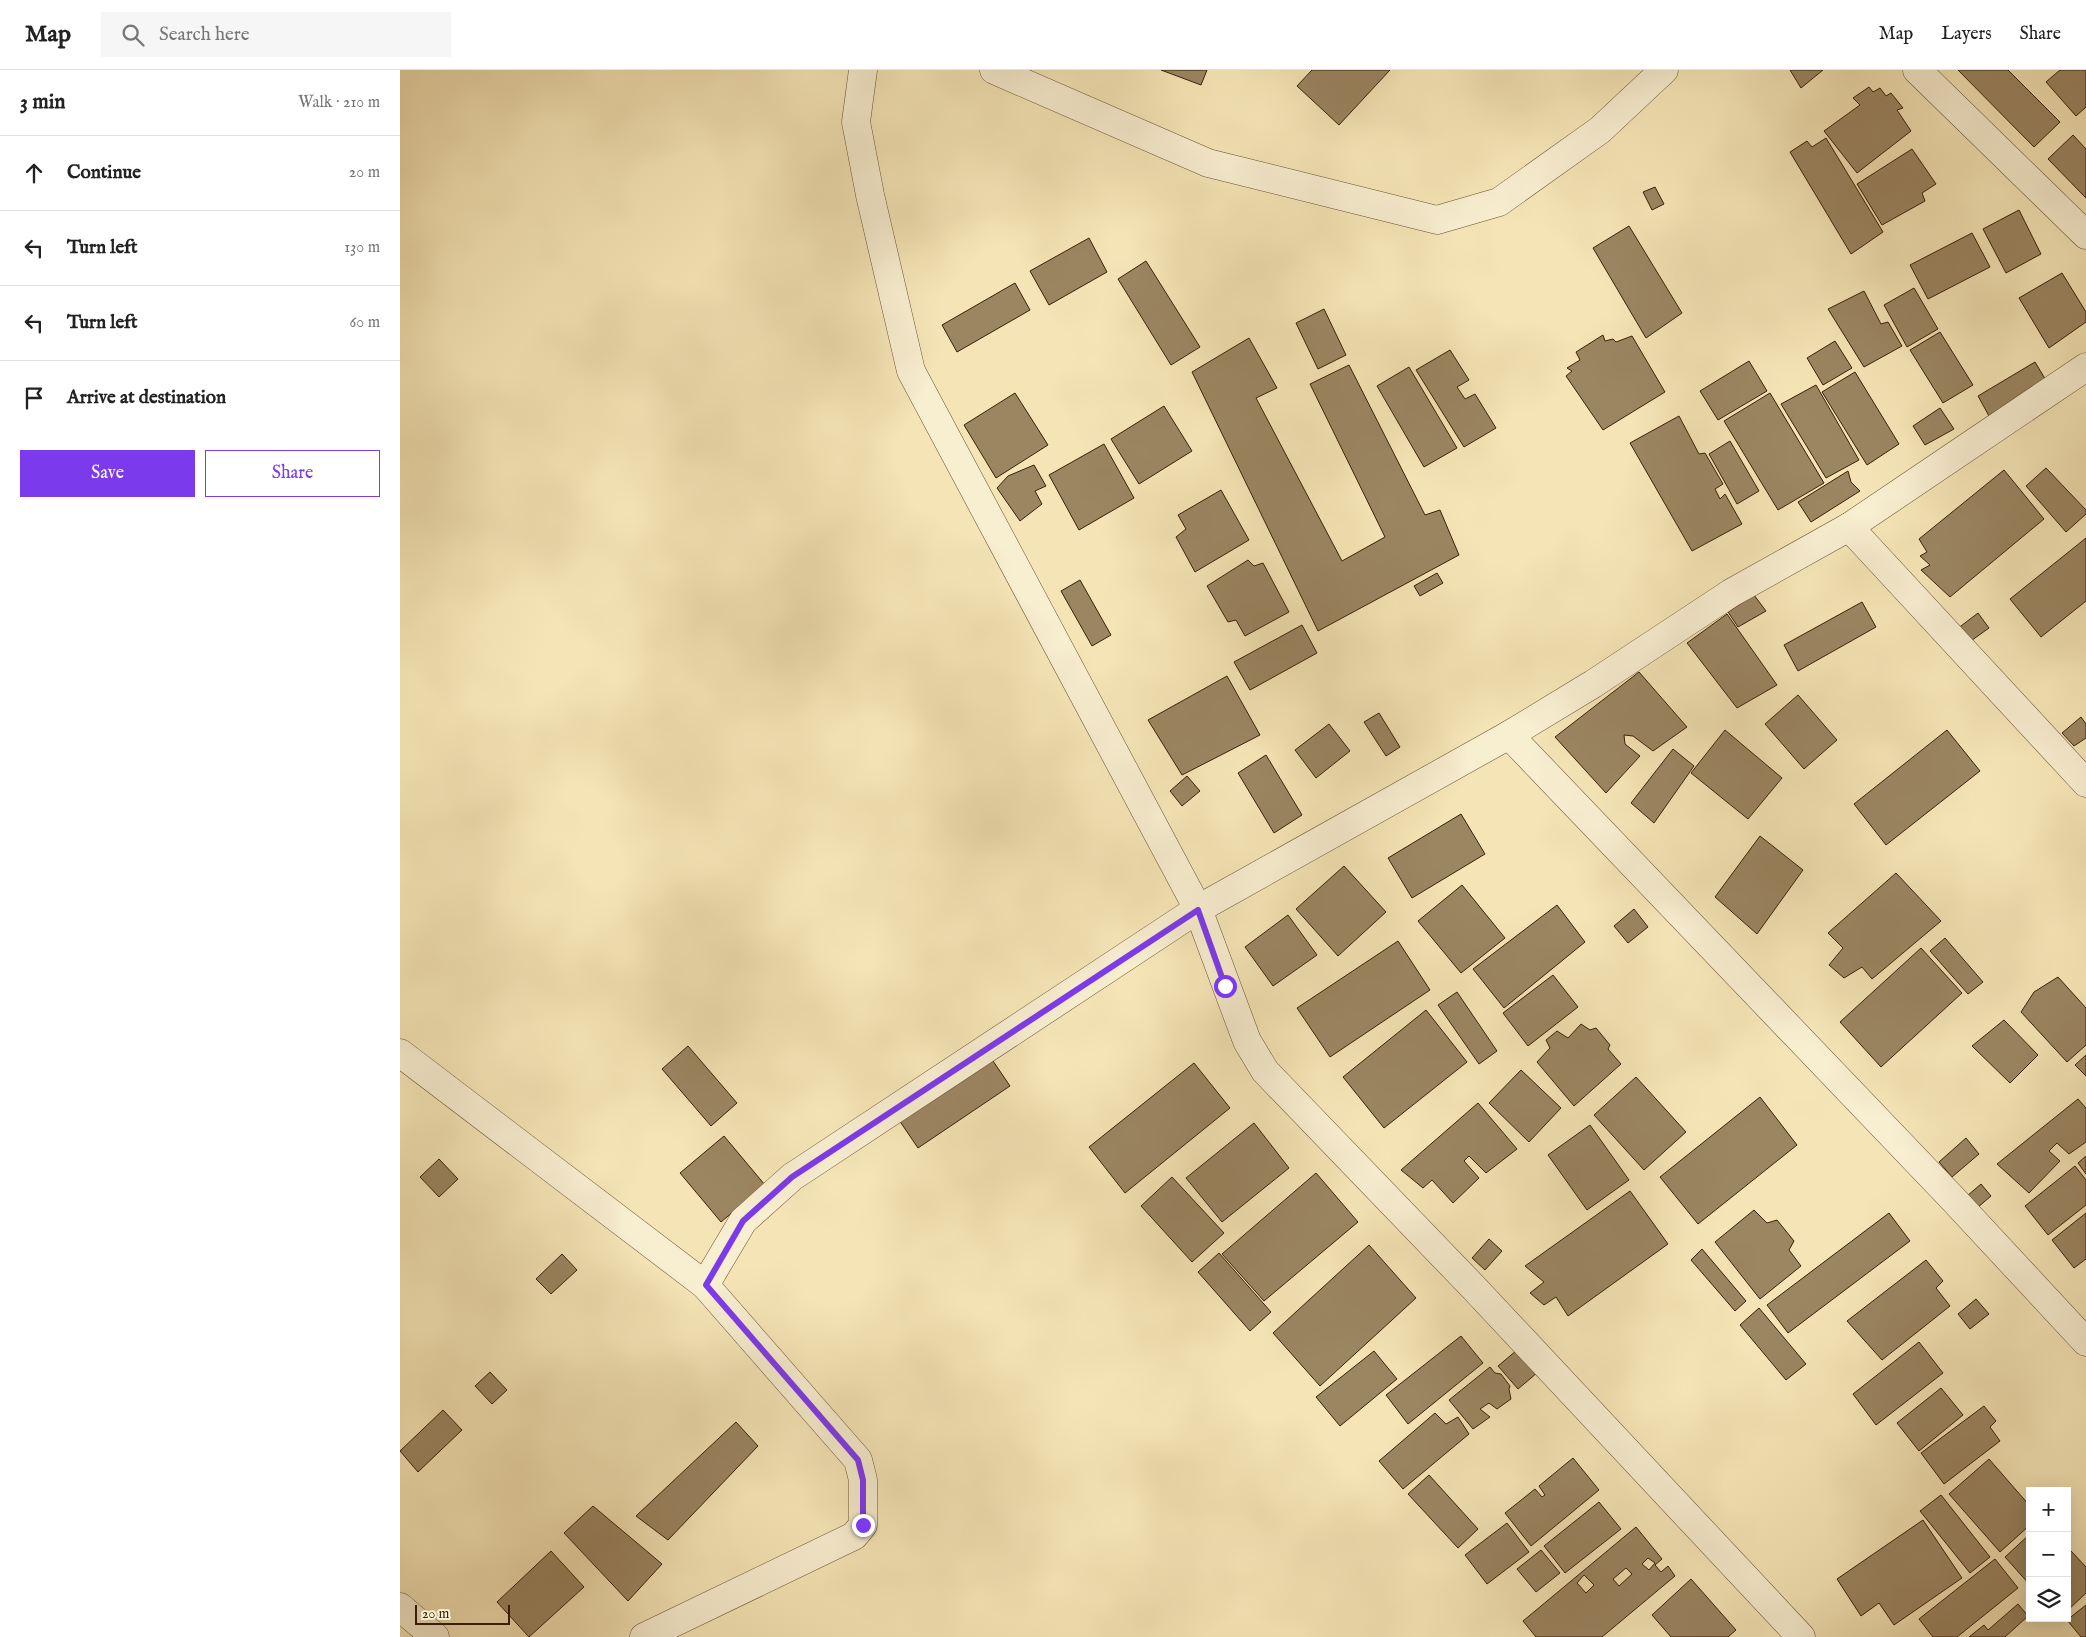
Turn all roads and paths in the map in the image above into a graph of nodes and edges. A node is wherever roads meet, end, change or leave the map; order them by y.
1 (863, 70) edge
2 (994, 70) edge
3 (1664, 70) edge
4 (1918, 70) edge
5 (2086, 235) edge
6 (2086, 367) edge
7 (1849, 527) junction
8 (1509, 735) junction
9 (2086, 783) edge
10 (1198, 910) junction
11 (400, 1053) edge
12 (706, 1285) junction
13 (2086, 1342) edge
14 (400, 1607) edge
15 (435, 1637) edge
16 (644, 1637) edge
17 (1800, 1637) edge

1 - 10 street
2 - 3 street
4 - 5 street
6 - 7 street
7 - 8 street
7 - 9 street
8 - 10 street
8 - 13 street
10 - 12 street
10 - 17 street
11 - 12 street
12 - 16 street
14 - 15 street

